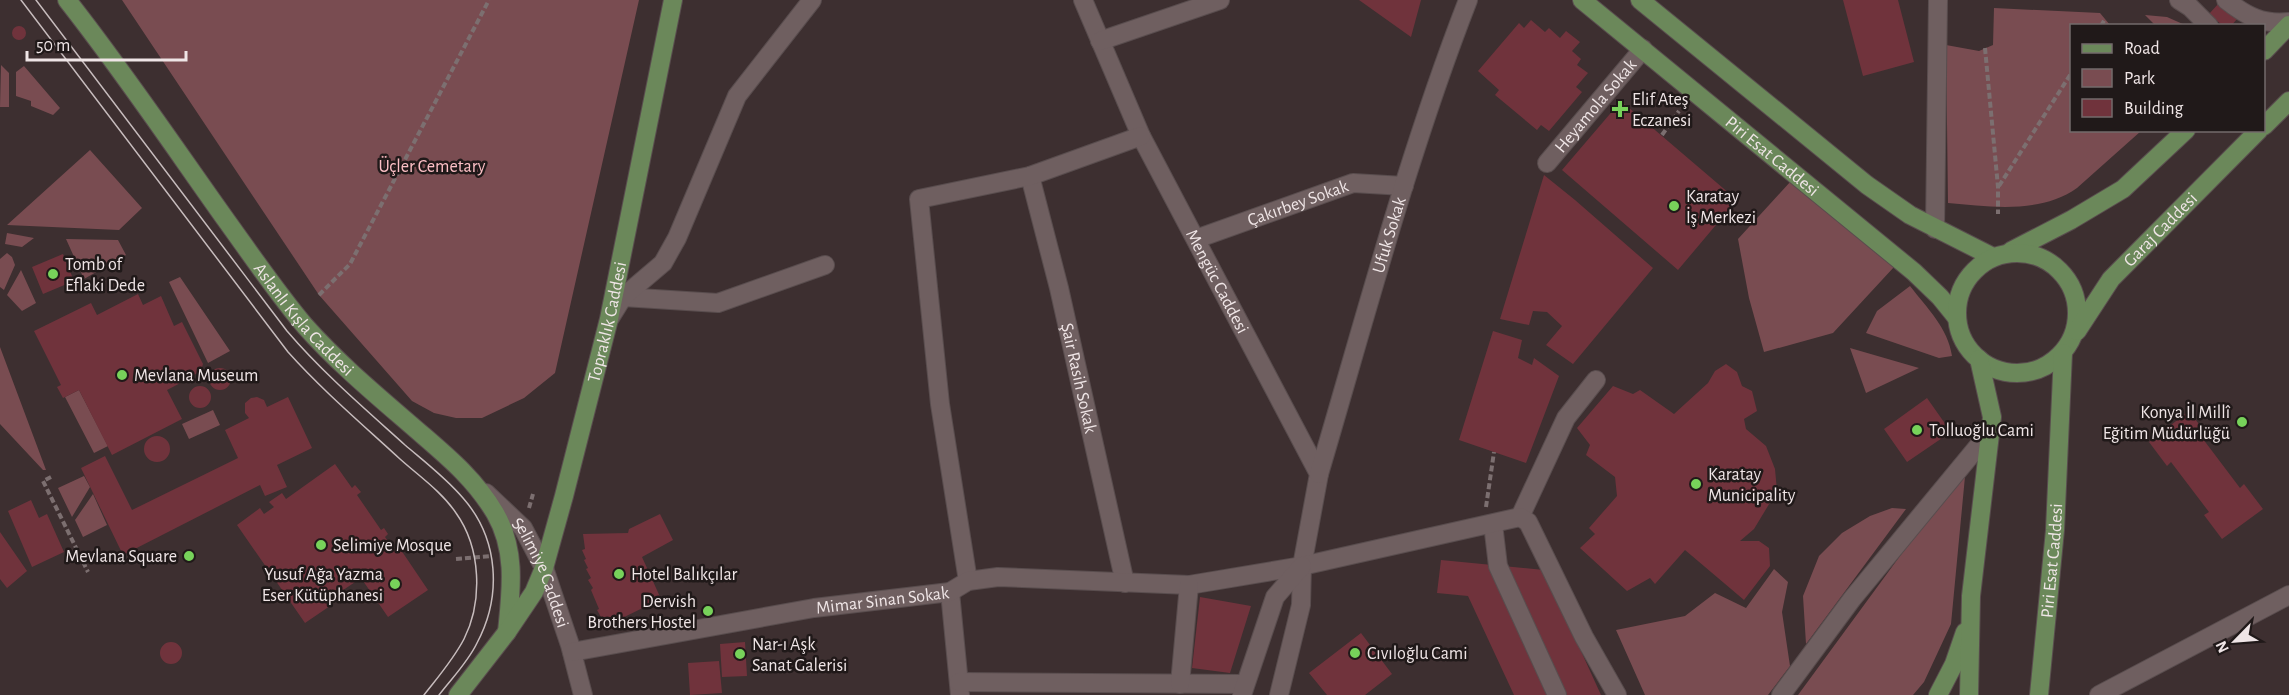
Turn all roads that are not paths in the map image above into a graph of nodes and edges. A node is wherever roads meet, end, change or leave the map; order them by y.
1 (67, 0) edge
2 (673, 0) edge
3 (812, 0) edge
4 (1083, 0) edge
5 (1221, 0) edge
6 (1468, 0) edge
7 (1582, 0) edge
8 (1640, 0) edge
9 (1938, 0) edge
10 (2179, 0) edge
11 (2226, 0) edge
12 (2289, 23) edge
13 (2207, 24) edge
14 (1100, 42) junction
15 (1643, 49) junction
16 (2265, 50) edge
17 (2289, 101) edge
18 (2265, 125) edge
19 (2184, 132) edge
20 (2257, 132) edge
21 (1141, 136) junction
22 (1547, 163) dead end
23 (1030, 176) junction
24 (1404, 186) junction
25 (1935, 229) junction
26 (1196, 239) junction
27 (2001, 255) junction
28 (825, 265) dead end
29 (623, 297) junction
30 (1957, 318) junction
31 (609, 319) junction
32 (2068, 345) junction
33 (1978, 359) junction
34 (1596, 380) dead end
35 (1989, 433) junction
36 (465, 472) junction
37 (1319, 474) junction
38 (1520, 517) junction
39 (1488, 525) junction
40 (1302, 566) junction
41 (544, 568) junction
42 (968, 581) junction
43 (1125, 583) junction
44 (1189, 585) junction
45 (950, 592) junction
46 (2289, 595) edge
47 (1970, 619) junction
48 (507, 632) junction
49 (572, 652) junction
50 (1180, 684) junction
51 (959, 688) edge
52 (1243, 690) edge
53 (458, 695) edge
54 (583, 695) edge
55 (1279, 695) edge
56 (1557, 695) edge
57 (1617, 695) edge
58 (1781, 695) edge
59 (1938, 695) edge
60 (1970, 695) edge
61 (2038, 695) edge
62 (2099, 695) edge

1 - 36 main road, Aslanlı Kışla Caddesi
2 - 31 main road, Topraklık Caddesi
3 - 29 street
4 - 14 street, Mengüc Caddesi
5 - 14 street
6 - 24 street, Ufuk Sokak
7 - 15 main road, Piri Esat Caddesi
8 - 25 main road, Piri Esat Caddesi
9 - 25 street
10 - 13 street
11 - 12 street
12 - 16 main road
14 - 21 street, Mengüc Caddesi
15 - 22 street, Heyamola Sokak
15 - 30 main road, Piri Esat Caddesi
17 - 18 main road
19 - 27 main road
20 - 32 main road, Garaj Caddesi
21 - 23 street
21 - 26 street, Mengüc Caddesi
23 - 42 street
23 - 43 street, Şair Rasih Sokak
24 - 26 street, Çakırbey Sokak
24 - 37 street, Ufuk Sokak
25 - 27 main road, Piri Esat Caddesi
26 - 37 street, Mengüc Caddesi
27 - 30 main road
27 - 32 main road
28 - 29 street
29 - 31 street
30 - 33 main road
31 - 41 main road, Topraklık Caddesi
32 - 33 main road
32 - 61 main road, Piri Esat Caddesi
33 - 35 main road
34 - 38 street
35 - 47 main road
35 - 58 street
36 - 41 street, Selimiye Caddesi
36 - 48 main road, Aslanlı Kışla Caddesi
37 - 40 street
38 - 39 street, Mimar Sinan Sokak
38 - 57 street
39 - 40 street, Mimar Sinan Sokak
39 - 56 street
40 - 44 street, Mimar Sinan Sokak
40 - 52 street
40 - 55 street
41 - 48 main road, Topraklık Caddesi
41 - 49 street, Selimiye Caddesi
42 - 43 street, Mimar Sinan Sokak
42 - 45 street, Mimar Sinan Sokak
43 - 44 street, Mimar Sinan Sokak
44 - 50 street
45 - 49 street, Mimar Sinan Sokak
45 - 51 street
46 - 62 street
47 - 59 main road
47 - 60 main road
48 - 53 main road, Topraklık Caddesi
49 - 54 street, Selimiye Caddesi
50 - 51 street
50 - 52 street

